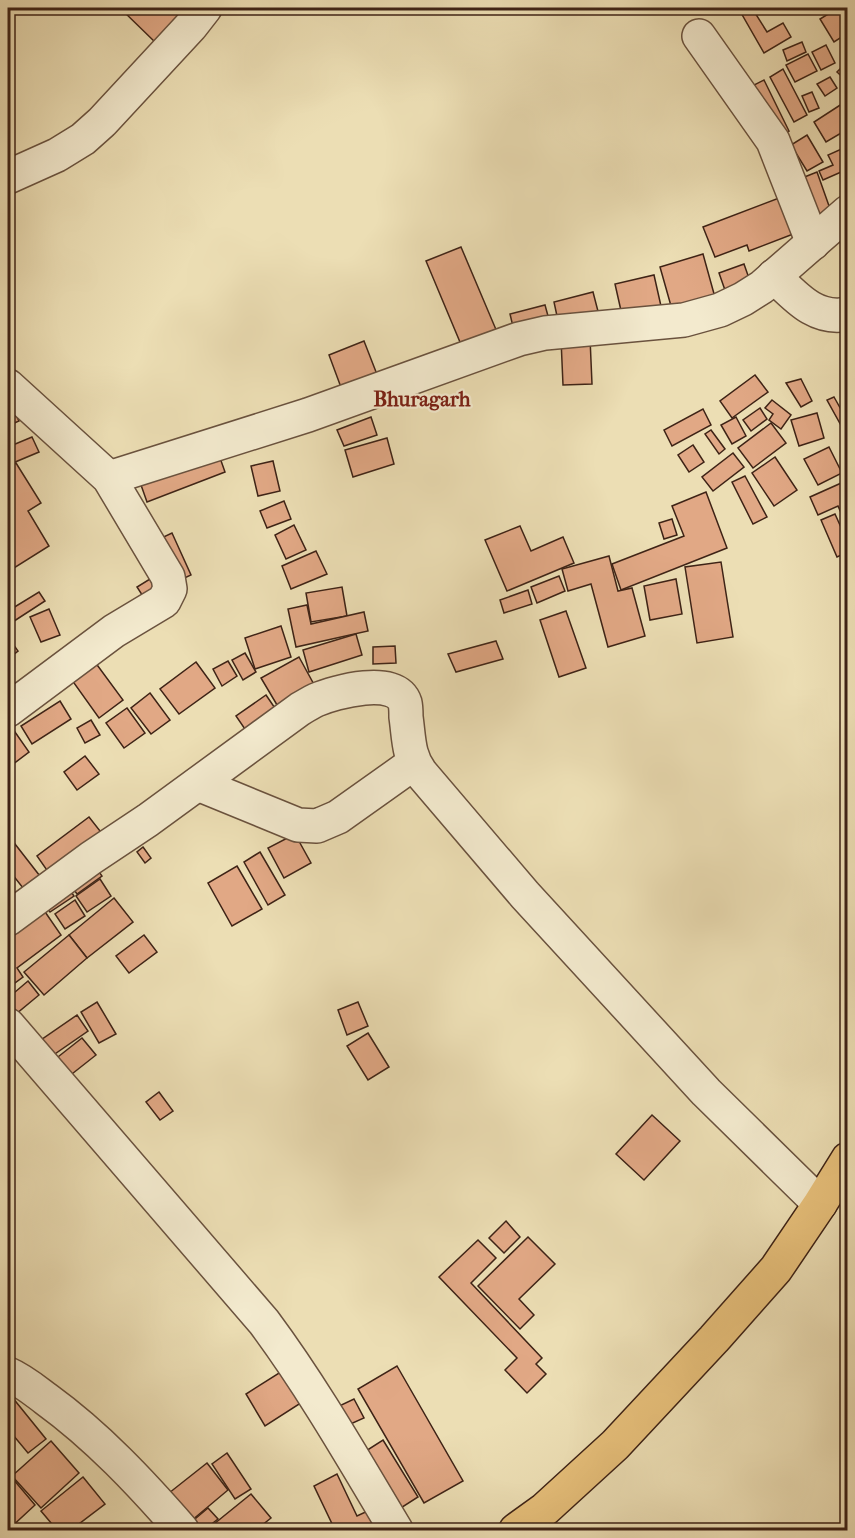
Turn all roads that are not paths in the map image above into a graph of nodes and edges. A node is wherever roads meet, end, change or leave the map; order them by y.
1 (205, 8) edge
2 (699, 36) dead end
3 (8, 177) edge
4 (848, 212) edge
5 (813, 243) junction
6 (774, 276) junction
7 (848, 314) edge
8 (8, 386) edge
9 (110, 478) junction
10 (8, 710) edge
11 (414, 764) junction
12 (198, 784) junction
13 (8, 919) edge
14 (8, 1025) edge
15 (848, 1159) edge
16 (820, 1204) junction
17 (8, 1374) edge
18 (182, 1530) edge
19 (396, 1530) edge
20 (516, 1530) edge

1 - 3 street
2 - 5 street
4 - 5 street
5 - 6 street
6 - 7 street
6 - 9 street
8 - 9 street
9 - 10 street
11 - 12 street
11 - 12 street
11 - 16 street
12 - 13 street
14 - 19 street
15 - 16 highway
16 - 20 highway
17 - 18 street

